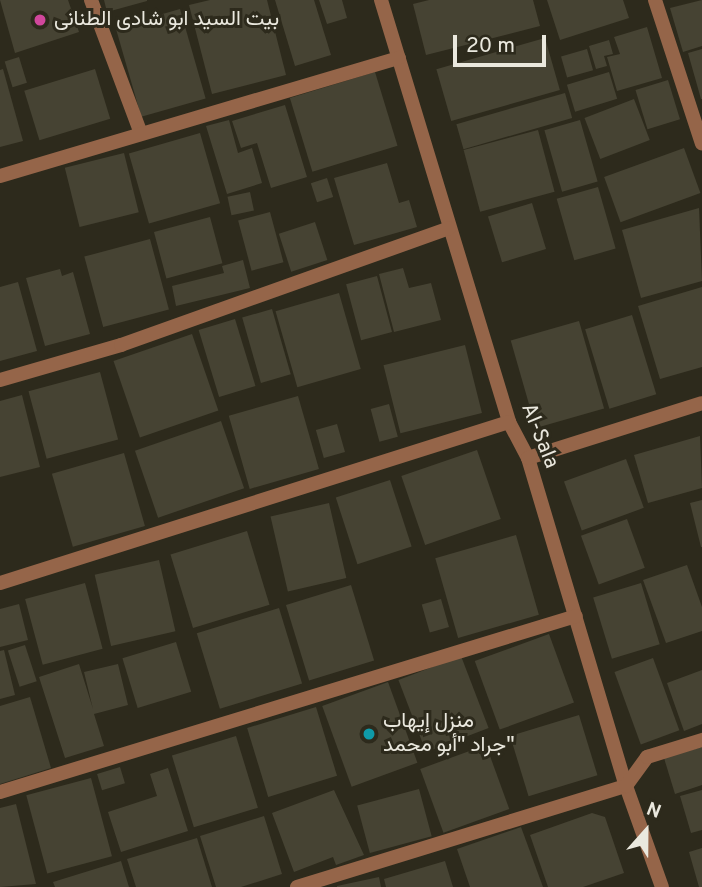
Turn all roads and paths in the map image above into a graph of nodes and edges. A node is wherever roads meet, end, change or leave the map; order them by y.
1 (91, 0) edge
2 (382, 0) edge
3 (655, 0) edge
4 (399, 58) junction
5 (140, 131) junction
6 (702, 144) edge
7 (0, 176) edge
8 (449, 228) junction
9 (0, 380) edge
10 (702, 403) edge
11 (509, 422) junction
12 (527, 458) junction
13 (0, 583) edge
14 (576, 616) junction
15 (702, 740) edge
16 (626, 786) junction
17 (0, 792) edge
18 (297, 887) edge
19 (663, 887) edge

1 - 5 street
2 - 4 street, Al-Sala
3 - 6 street
4 - 5 street
4 - 8 street, Al-Sala
5 - 7 street
8 - 9 street
8 - 11 street, Al-Sala
10 - 12 street
11 - 12 street, Al-Sala
11 - 13 street
12 - 14 street, Al-Sala
14 - 16 street, Al-Sala
14 - 17 street
15 - 16 street
16 - 18 street
16 - 19 street, Al-Sala

